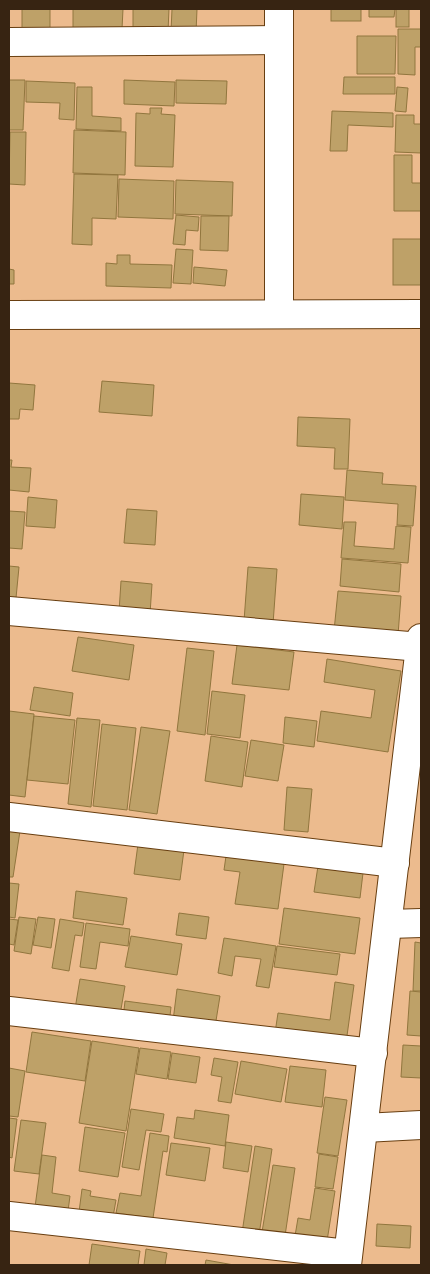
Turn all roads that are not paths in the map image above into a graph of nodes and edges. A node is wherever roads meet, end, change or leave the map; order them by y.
1 (279, 9) edge
2 (279, 40) junction
3 (9, 42) edge
4 (279, 314) junction
5 (421, 314) edge
6 (9, 315) edge
7 (9, 611) edge
8 (421, 642) edge
9 (417, 719) edge
10 (9, 817) edge
11 (395, 863) junction
12 (421, 923) edge
13 (389, 924) junction
14 (9, 1011) edge
15 (373, 1053) junction
16 (421, 1125) edge
17 (364, 1128) junction
18 (9, 1216) edge
19 (347, 1260) edge

1 - 2 street
2 - 3 street
2 - 4 street
4 - 5 street
4 - 6 street
7 - 8 street
8 - 9 street
9 - 11 street
10 - 11 street
11 - 13 street
12 - 13 street
13 - 15 street
14 - 15 street
15 - 17 street
16 - 17 street
17 - 19 street
18 - 19 street

